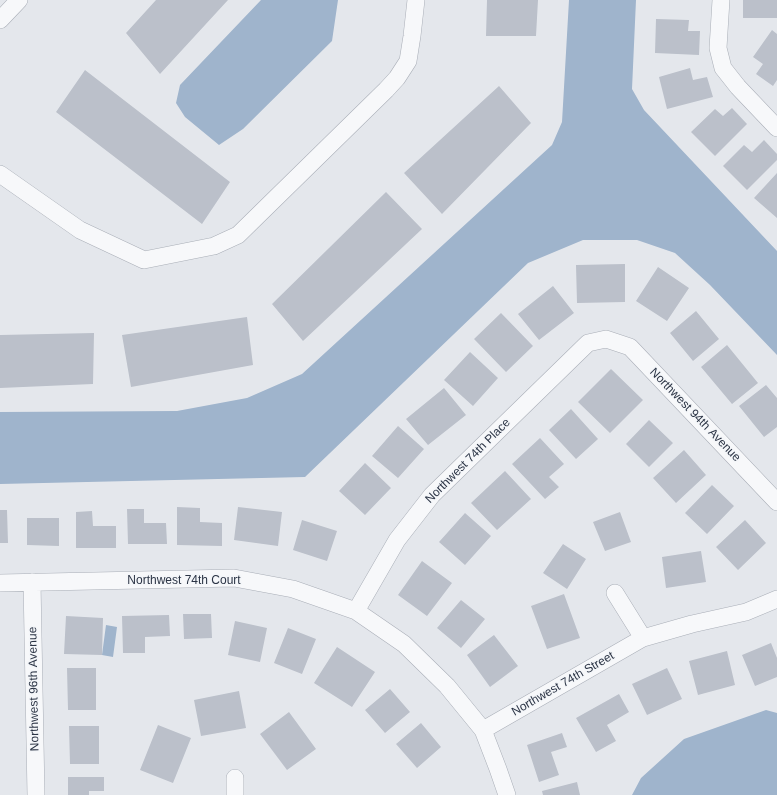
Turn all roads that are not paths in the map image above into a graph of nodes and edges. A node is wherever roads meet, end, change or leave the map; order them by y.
1 (19, 0) edge
2 (416, 0) edge
3 (721, 0) edge
4 (0, 20) edge
5 (777, 128) edge
6 (0, 174) edge
7 (606, 339) joint
8 (777, 502) edge
9 (32, 582) junction
10 (0, 583) edge
11 (615, 592) dead end
12 (777, 599) edge
13 (356, 611) junction
14 (643, 638) junction
15 (483, 730) junction
16 (235, 778) dead end
17 (36, 795) edge
18 (235, 795) edge
19 (507, 795) edge

1 - 4 street
2 - 6 street
3 - 5 street
7 - 8 street, Northwest 94th Avenue
7 - 13 street, Northwest 74th Place
9 - 10 street, Northwest 74th Court
9 - 13 street, Northwest 74th Court
9 - 17 street, Northwest 96th Avenue
11 - 14 street
12 - 14 street, Northwest 74th Street
13 - 15 street, Northwest 74th Court
14 - 15 street, Northwest 74th Street
15 - 19 street, Northwest 74th Court
16 - 18 street

